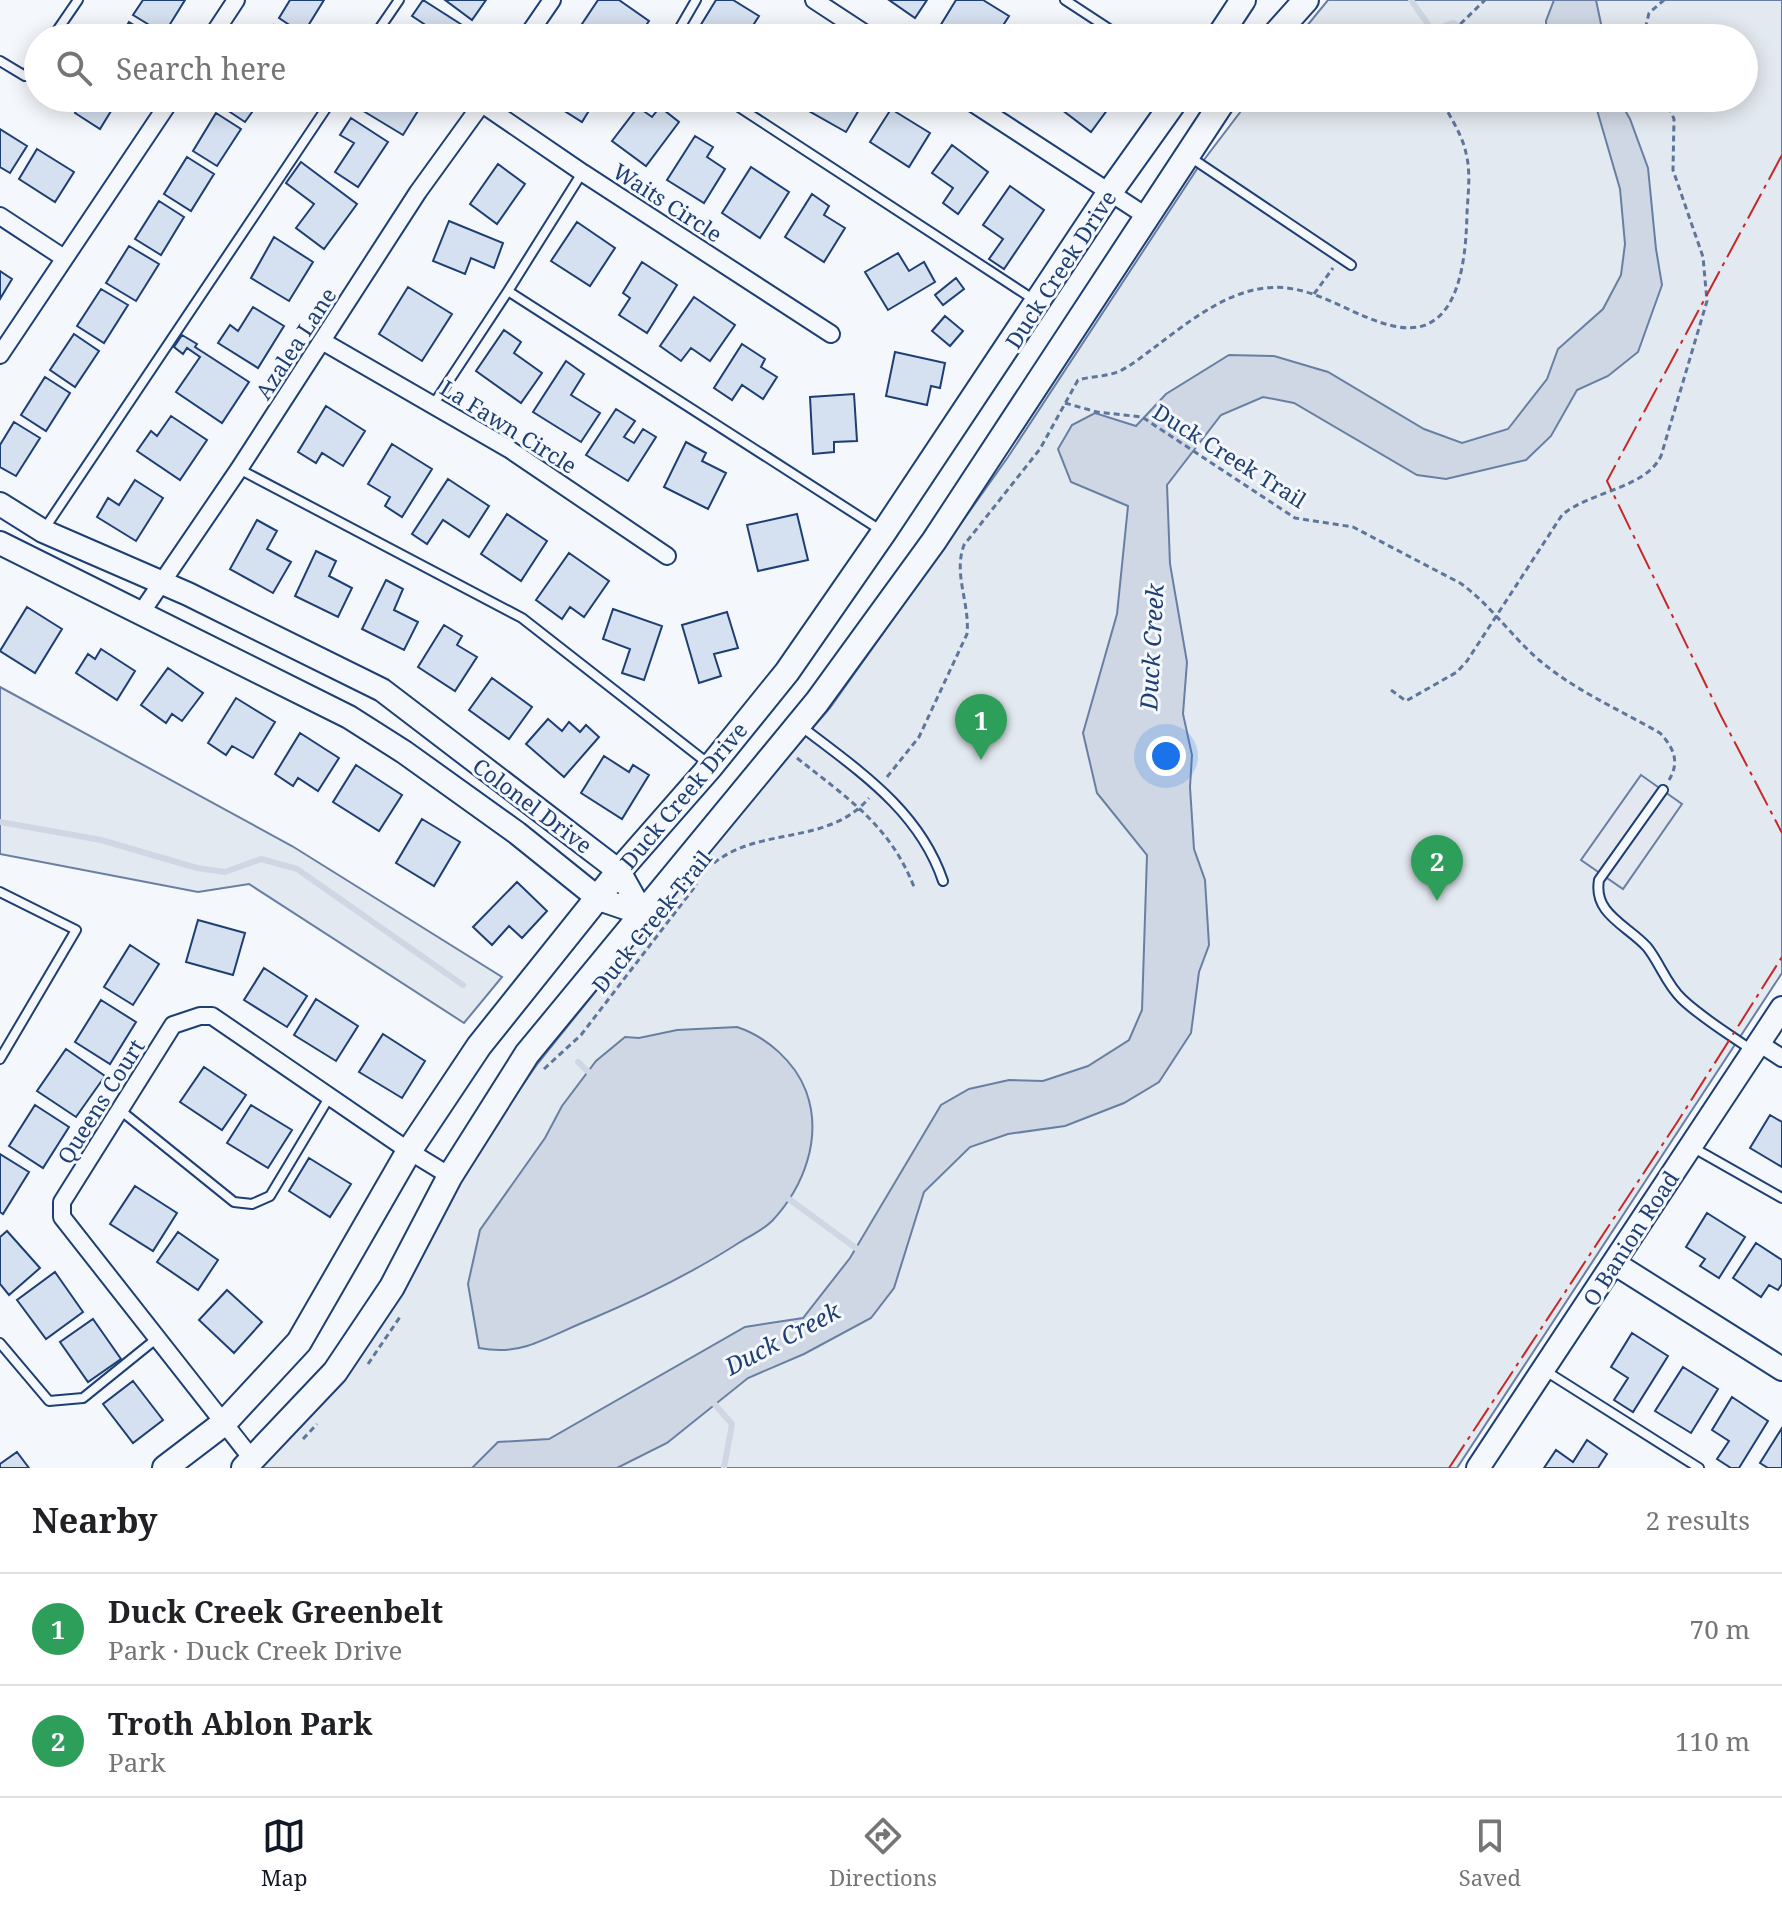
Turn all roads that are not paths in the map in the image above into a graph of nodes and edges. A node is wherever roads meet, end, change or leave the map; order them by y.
1 (78, 0) edge
2 (236, 0) edge
3 (399, 0) edge
4 (552, 0) edge
5 (696, 0) edge
6 (814, 0) edge
7 (1065, 0) edge
8 (1243, 0) edge
9 (1306, 0) edge
10 (62, 24) edge
11 (220, 24) edge
12 (383, 24) edge
13 (536, 24) edge
14 (682, 24) edge
15 (851, 24) edge
16 (1102, 24) edge
17 (1227, 24) edge
18 (1285, 24) edge
19 (0, 61) edge
20 (24, 75) edge
21 (163, 112) edge
22 (324, 112) edge
23 (476, 112) edge
24 (499, 112) edge
25 (746, 112) edge
26 (987, 112) edge
27 (1167, 112) edge
28 (1215, 112) edge
29 (1186, 155) junction
30 (583, 173) junction
31 (1110, 192) junction
32 (0, 216) edge
33 (1146, 216) junction
34 (64, 258) junction
35 (1351, 265) dead end
36 (508, 291) junction
37 (1038, 303) junction
38 (831, 334) dead end
39 (322, 341) junction
40 (0, 355) edge
41 (433, 405) junction
42 (239, 469) junction
43 (0, 504) edge
44 (43, 531) junction
45 (884, 532) junction
46 (0, 543) edge
47 (667, 556) dead end
48 (161, 582) junction
49 (141, 613) junction
50 (799, 724) junction
51 (711, 766) junction
52 (1663, 790) road end
53 (619, 871) junction
54 (943, 881) dead end
55 (0, 892) edge
56 (599, 899) junction
57 (643, 914) junction
58 (1782, 1008) edge
59 (1756, 1047) junction
60 (1782, 1058) edge
61 (0, 1059) edge
62 (331, 1096) junction
63 (120, 1110) junction
64 (1691, 1147) junction
65 (409, 1151) junction
66 (450, 1176) junction
67 (1782, 1198) edge
68 (1614, 1263) junction
69 (156, 1339) junction
70 (0, 1343) edge
71 (1782, 1369) edge
72 (1543, 1370) junction
73 (224, 1423) junction
74 (248, 1464) edge
75 (165, 1468) edge
76 (1478, 1468) edge
77 (1699, 1468) edge

1 - 10 lane
2 - 11 street
3 - 12 lane
4 - 13 street
5 - 14 lane
6 - 15 street
7 - 16 lane
8 - 17 main road
9 - 18 main road
19 - 20 lane
21 - 34 street
22 - 44 lane
23 - 39 street, Azalea Lane
24 - 30 street, Waits Circle
25 - 37 lane
26 - 31 street
27 - 31 main road, Duck Creek Drive
28 - 29 main road, Duck Creek Drive
29 - 33 main road, Duck Creek Drive
29 - 35 lane
30 - 36 lane
30 - 38 street, Waits Circle
31 - 33 street
31 - 37 main road, Duck Creek Drive
32 - 34 street
33 - 50 main road, Duck Creek Drive
34 - 40 street
36 - 41 lane
36 - 45 lane
37 - 45 main road, Duck Creek Drive
39 - 41 street, La Fawn Circle
39 - 42 street, Azalea Lane
41 - 47 street, La Fawn Circle
42 - 48 street, Azalea Lane
42 - 51 lane
43 - 44 street, Colonel Drive
44 - 48 street, Colonel Drive
45 - 51 main road, Duck Creek Drive
46 - 49 street, Colonel Drive
48 - 49 street, Azalea Lane
48 - 53 street, Colonel Drive
49 - 56 street, Colonel Drive
50 - 54 lane
50 - 57 main road, Duck Creek Drive
51 - 53 main road, Duck Creek Drive
52 - 59 lane
53 - 56 main road, Duck Creek Drive
53 - 57 street, Colonel Drive
55 - 61 lane
56 - 57 street, Colonel Drive
56 - 65 main road, Duck Creek Drive
57 - 66 main road, Duck Creek Drive
58 - 59 street, O Banion Road
59 - 60 street
59 - 64 street, O Banion Road
62 - 63 street, Queens Court
62 - 63 lane
62 - 65 street, Queens Court
63 - 69 street, Queens Court
64 - 67 lane
64 - 68 street, O Banion Road
65 - 66 street, Queens Court
65 - 73 main road, Duck Creek Drive
66 - 74 main road, Duck Creek Drive
68 - 71 street
68 - 72 street, O Banion Road
69 - 70 lane
69 - 73 street, Queens Court
72 - 76 street, O Banion Road
72 - 77 lane
73 - 74 street, Queens Court
73 - 75 main road, Duck Creek Drive

